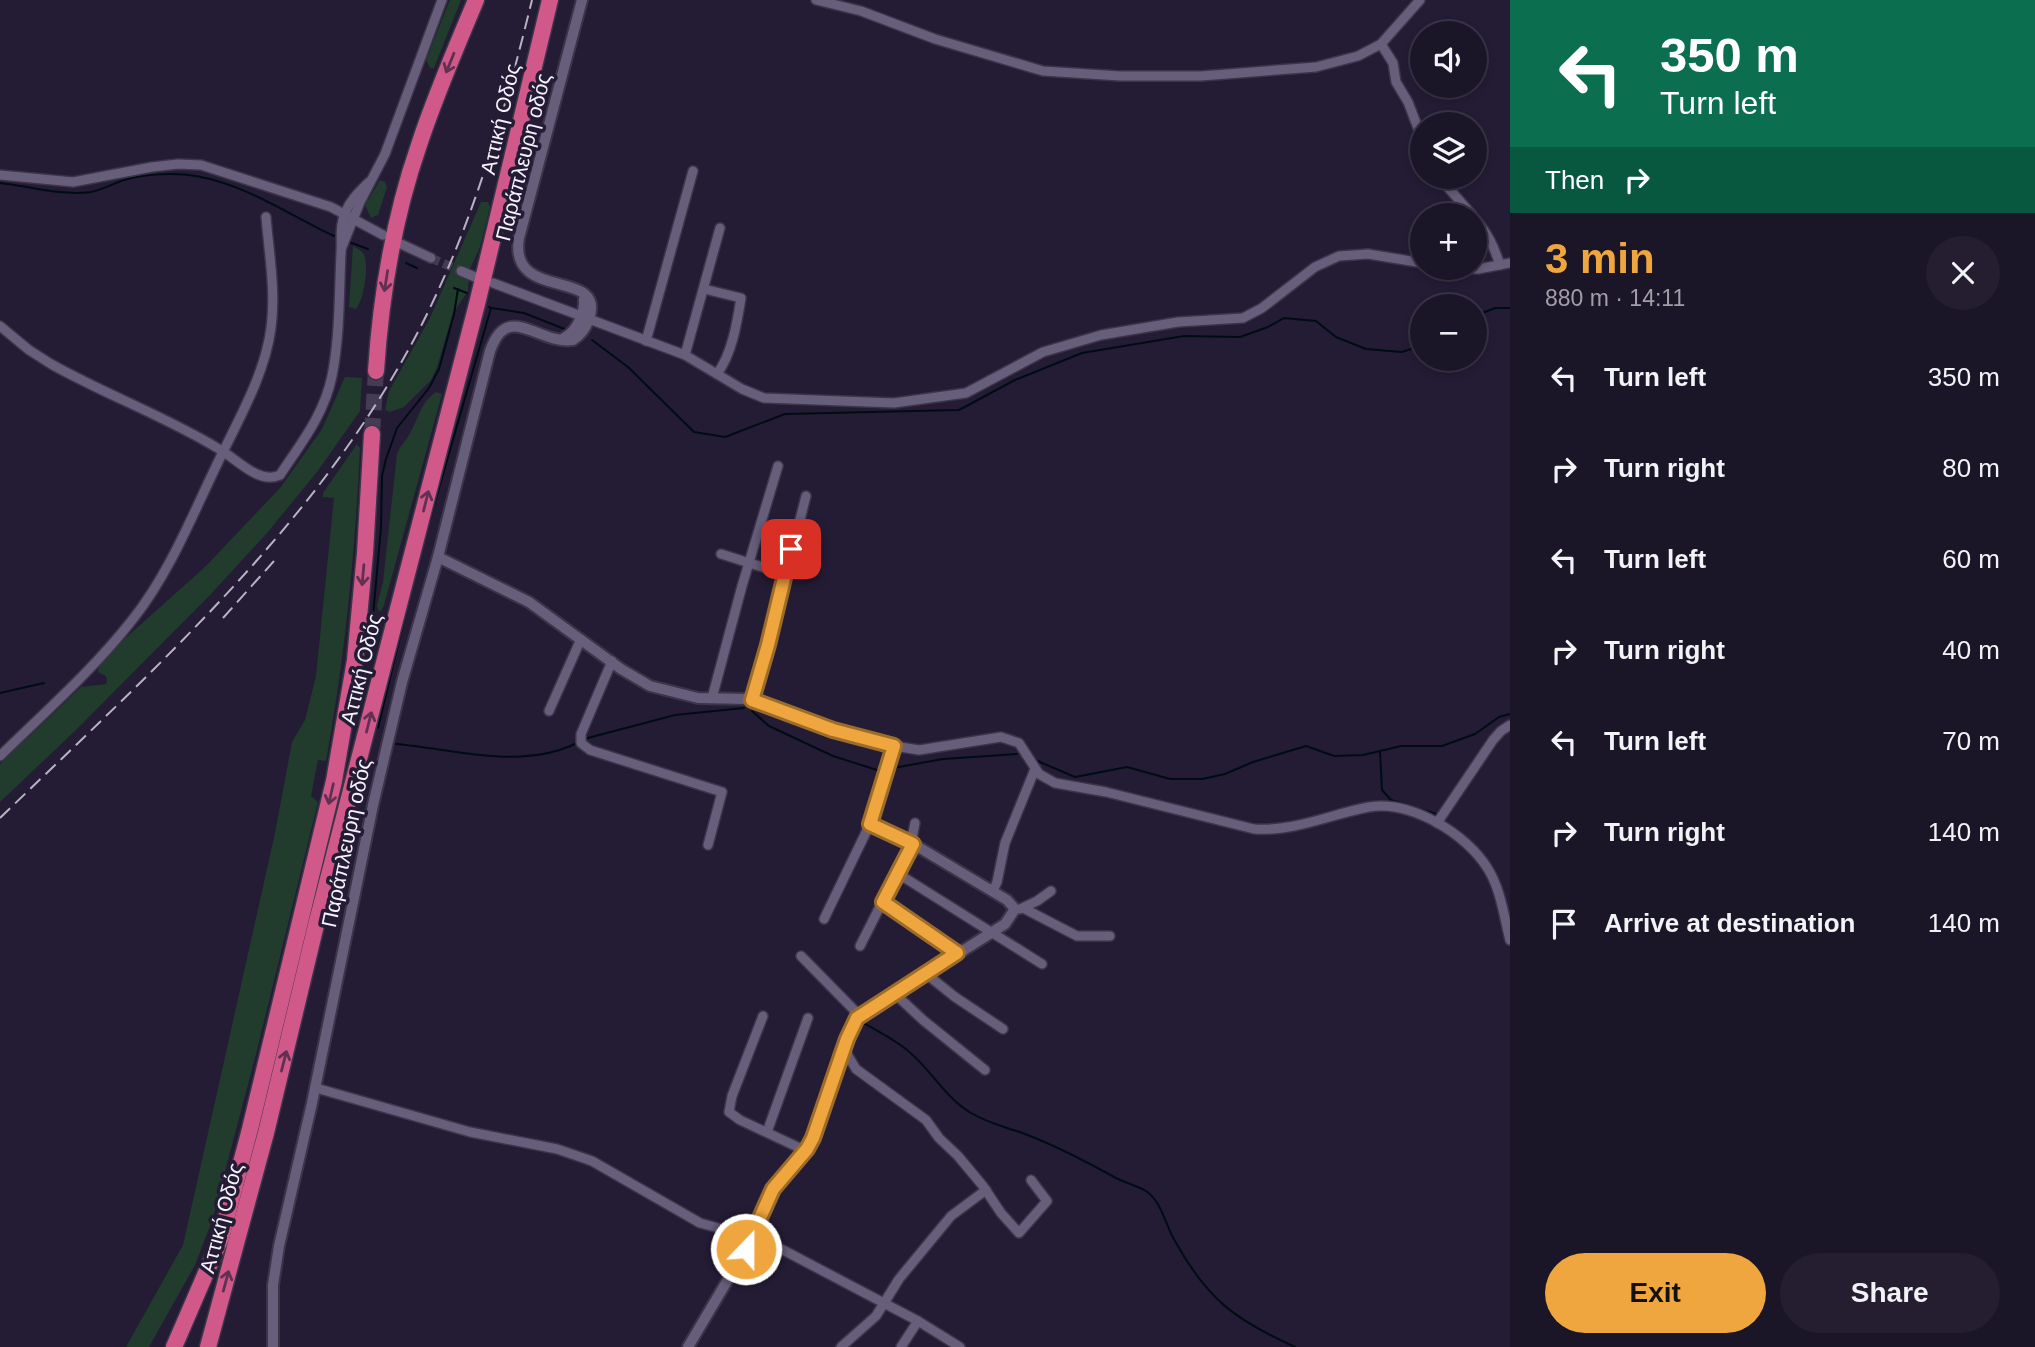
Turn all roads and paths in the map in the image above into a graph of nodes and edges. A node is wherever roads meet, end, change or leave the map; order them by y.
1 (442, 0) edge
2 (476, 0) edge
3 (550, 0) edge
4 (582, 0) edge
5 (816, 0) edge
6 (1420, 0) edge
7 (1381, 44) junction
8 (1412, 112) edge
9 (693, 170) dead end
10 (0, 175) edge
11 (1450, 189) edge
12 (1462, 203) edge
13 (349, 216) junction
14 (266, 217) dead end
15 (720, 228) dead end
16 (1487, 233) edge
17 (383, 235) dead end
18 (401, 244) dead end
19 (431, 258) tunnel mouth
20 (1410, 261) edge
21 (1505, 264) edge
22 (1487, 267) edge
23 (460, 271) tunnel mouth
24 (475, 277) dead end
25 (493, 283) dead end
26 (704, 289) junction
27 (585, 318) junction
28 (0, 326) edge
29 (646, 341) junction
30 (685, 355) junction
31 (376, 371) tunnel mouth
32 (717, 374) junction
33 (372, 433) tunnel mouth
34 (223, 451) junction
35 (778, 467) dead end
36 (806, 496) dead end
37 (721, 554) dead end
38 (438, 557) junction
39 (748, 563) junction
40 (785, 574) junction
41 (581, 639) junction
42 (612, 662) junction
43 (712, 698) junction
44 (752, 700) junction
45 (548, 711) dead end
46 (1510, 725) edge
47 (894, 746) junction
48 (0, 756) edge
49 (1035, 769) junction
50 (915, 823) dead end
51 (1437, 823) junction
52 (870, 824) junction
53 (912, 844) junction
54 (708, 845) dead end
55 (897, 873) junction
56 (993, 891) junction
57 (1051, 891) dead end
58 (883, 902) junction
59 (1019, 909) junction
60 (824, 919) dead end
61 (992, 932) junction
62 (1110, 936) dead end
63 (1510, 940) edge
64 (860, 946) dead end
65 (957, 953) junction
66 (800, 956) dead end
67 (1042, 964) dead end
68 (925, 973) junction
69 (894, 993) junction
70 (859, 1015) junction
71 (763, 1016) dead end
72 (808, 1018) dead end
73 (1003, 1029) dead end
74 (844, 1049) junction
75 (985, 1070) dead end
76 (316, 1088) junction
77 (767, 1132) junction
78 (806, 1151) junction
79 (1031, 1180) dead end
80 (986, 1190) junction
81 (751, 1237) junction
82 (875, 1298) junction
83 (885, 1304) junction
84 (878, 1314) junction
85 (918, 1321) junction
86 (948, 1343) edge
87 (174, 1347) edge
88 (208, 1347) edge
89 (273, 1347) edge
90 (688, 1347) edge
91 (842, 1347) edge
92 (901, 1347) edge
93 (960, 1347) edge

1 - 13 street
2 -> 31 highway
88 -> 3 highway, Αττική Οδός
4 - 27 street, Παράπλευρη οδός
5 - 7 street
6 - 7 street
7 - 8 street
9 - 29 street
10 - 13 street
11 - 12 street
13 - 17 street
13 - 34 street
14 - 34 street
15 - 26 street
16 - 21 street
18 - 19 street
20 - 32 street
21 - 22 street
23 - 24 street
25 - 27 street
26 - 30 street
26 - 32 street
27 - 29 street
27 - 38 street, Παράπλευρη οδός
28 - 34 street
29 - 30 street
30 - 32 street
33 -> 87 highway, Αττική Οδός
34 - 48 street
35 - 39 street
36 - 40 street
37 - 39 street
38 - 41 street
38 - 76 street, Παράπλευρη οδός
39 - 40 street
39 - 43 street
40 - 44 street
41 - 42 street
41 - 45 street
42 - 43 street
42 - 54 street
43 - 44 street
44 - 47 street
46 - 51 street
47 - 49 street
47 - 52 street
49 - 51 street
49 - 56 street
50 - 53 street
51 - 63 street
52 - 53 street
52 - 60 street
53 - 55 street
53 - 56 street
55 - 58 street
55 - 61 street
56 - 59 street
57 - 59 street
58 - 64 street
58 - 65 street
59 - 61 street
59 - 62 street
61 - 65 street
61 - 67 street
65 - 68 street
66 - 70 street
68 - 69 street
68 - 73 street
69 - 70 street
69 - 75 street
70 - 74 street
71 - 77 street
72 - 77 street
74 - 78 street
74 - 80 street
76 - 81 street
76 - 89 street, Παράπλευρη οδός
77 - 78 street
78 - 81 street
79 - 80 street
80 - 83 street
81 - 82 street
81 - 90 street
82 - 83 street
82 - 84 street
83 - 84 street
83 - 85 street
84 - 91 street
85 - 86 street
85 - 92 street
86 - 93 street

